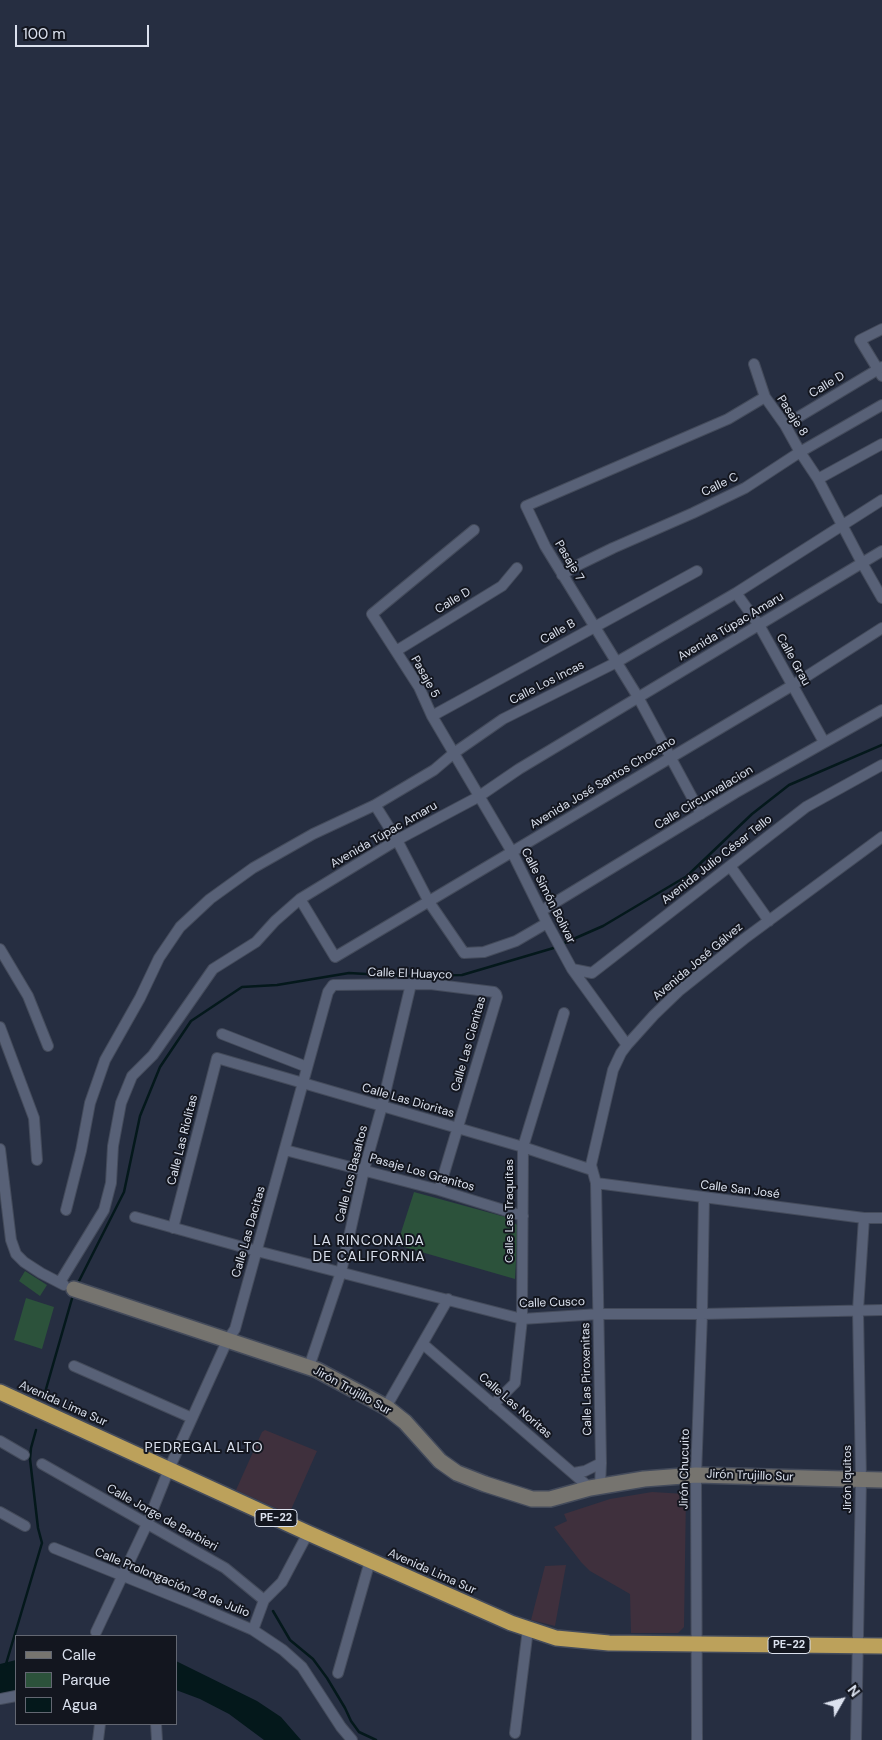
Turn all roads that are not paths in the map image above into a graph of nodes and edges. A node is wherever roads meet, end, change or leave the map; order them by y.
1 (882, 329) edge
2 (754, 364) dead end
3 (881, 371) edge
4 (765, 397) junction
5 (882, 405) edge
6 (785, 425) junction
7 (882, 444) edge
8 (800, 452) junction
9 (818, 479) junction
10 (882, 500) edge
11 (843, 524) junction
12 (474, 530) dead end
13 (882, 551) edge
14 (862, 563) junction
15 (517, 568) dead end
16 (697, 571) dead end
17 (562, 576) junction
18 (736, 593) junction
19 (882, 598) edge
20 (759, 625) junction
21 (596, 626) junction
22 (882, 628) edge
23 (396, 650) junction
24 (617, 662) junction
25 (793, 685) junction
26 (638, 697) junction
27 (882, 710) edge
28 (432, 716) junction
29 (824, 742) junction
30 (454, 753) junction
31 (672, 757) junction
32 (882, 765) edge
33 (478, 797) junction
34 (375, 805) junction
35 (701, 814) junction
36 (882, 837) edge
37 (397, 840) junction
38 (512, 852) junction
39 (730, 866) junction
40 (300, 899) junction
41 (429, 902) junction
42 (541, 911) junction
43 (769, 921) junction
44 (547, 923) junction
45 (0, 949) edge
46 (572, 969) junction
47 (411, 984) junction
48 (328, 992) joint
49 (494, 992) joint
50 (564, 1013) dead end
51 (0, 1027) edge
52 (222, 1034) dead end
53 (627, 1045) junction
54 (48, 1046) dead end
55 (217, 1058) joint
56 (307, 1067) junction
57 (303, 1084) junction
58 (382, 1106) junction
59 (458, 1128) junction
60 (523, 1147) junction
61 (0, 1149) edge
62 (285, 1150) junction
63 (37, 1160) dead end
64 (364, 1170) junction
65 (592, 1170) junction
66 (596, 1183) junction
67 (439, 1190) junction
68 (704, 1198) junction
69 (66, 1210) dead end
70 (523, 1216) junction
71 (135, 1217) dead end
72 (864, 1218) junction
73 (882, 1218) edge
74 (174, 1228) junction
75 (257, 1251) junction
76 (341, 1272) junction
77 (60, 1282) junction
78 (74, 1289) joint
79 (448, 1299) junction
80 (858, 1310) junction
81 (882, 1310) edge
82 (599, 1314) junction
83 (702, 1314) junction
84 (522, 1319) junction
85 (227, 1340) junction
86 (423, 1344) junction
87 (74, 1366) dead end
88 (309, 1367) junction
89 (0, 1392) edge
90 (494, 1405) junction
91 (386, 1407) junction
92 (192, 1418) junction
93 (0, 1441) edge
94 (24, 1455) dead end
95 (601, 1462) junction
96 (42, 1464) dead end
97 (169, 1469) junction
98 (574, 1473) junction
99 (696, 1475) junction
100 (861, 1480) junction
101 (882, 1480) edge
102 (595, 1487) junction
103 (1, 1515) edge
104 (148, 1524) junction
105 (25, 1526) dead end
106 (308, 1533) junction
107 (54, 1548) dead end
108 (370, 1561) junction
109 (123, 1576) junction
110 (264, 1600) junction
111 (528, 1629) junction
112 (253, 1630) junction
113 (96, 1632) dead end
114 (697, 1644) junction
115 (858, 1646) junction
116 (882, 1646) edge
117 (338, 1673) dead end
118 (15, 1696) edge
119 (0, 1699) edge
120 (100, 1725) edge
121 (156, 1725) edge
122 (515, 1733) dead end
123 (98, 1740) edge
124 (157, 1740) edge
125 (352, 1740) edge
126 (697, 1740) edge
127 (856, 1740) edge

1 - 3 street
2 - 4 street, Pasaje 8
3 - 6 street, Calle D
4 - 6 street, Pasaje 8
4 - 17 street, Pasaje 7
5 - 8 street, Calle C
6 - 8 street, Pasaje 8
7 - 9 street
8 - 9 street, Pasaje 8
8 - 17 street, Calle C
9 - 11 street, Pasaje 8
10 - 11 street, Calle Los Incas
11 - 14 street, Pasaje 8
11 - 18 street, Calle Los Incas
12 - 23 street, Pasaje 5
13 - 14 street, Avenida Túpac Amaru
14 - 19 street, Pasaje 8
14 - 20 street, Avenida Túpac Amaru
15 - 23 street, Calle D
16 - 21 street, Calle B
17 - 21 street, Pasaje 7
18 - 20 street, Calle Grau
18 - 24 street, Calle Los Incas
20 - 25 street, Calle Grau
20 - 26 street, Avenida Túpac Amaru
21 - 24 street, Pasaje 7
21 - 28 street, Calle B
22 - 25 street, Avenida José Santos Chocano
23 - 28 street, Pasaje 5
24 - 26 street, Pasaje 7
24 - 30 street, Calle Los Incas
25 - 29 street, Calle Grau
25 - 31 street, Avenida José Santos Chocano
26 - 31 street, Pasaje 7
26 - 33 street, Avenida Túpac Amaru
27 - 29 street, Calle Circunvalacion
28 - 30 street, Pasaje 5
29 - 35 street, Calle Circunvalacion
30 - 33 street, Calle Simón Bolivar
30 - 34 street, Calle Los Incas
31 - 35 street, Pasaje 7
31 - 38 street, Avenida José Santos Chocano
32 - 39 street, Avenida Julio César Tello
33 - 37 street, Avenida Túpac Amaru
33 - 38 street, Calle Simón Bolivar
34 - 37 street
34 - 69 street, Calle Los Incas
35 - 42 street, Calle Circunvalacion
36 - 43 street, Avenida José Gálvez
37 - 40 street, Avenida Túpac Amaru
37 - 41 street
38 - 41 street, Avenida José Santos Chocano
38 - 42 street, Calle Simón Bolivar
39 - 43 street
39 - 46 street, Avenida Julio César Tello
40 - 41 street, Avenida José Santos Chocano
40 - 77 street, Avenida Túpac Amaru
41 - 44 street
42 - 44 street, Calle Simón Bolivar
43 - 53 street, Avenida José Gálvez
44 - 46 street, Calle Simón Bolivar
45 - 54 street
46 - 53 street, Calle Simón Bolivar
47 - 48 street, Calle El Huayco
47 - 49 street, Calle El Huayco
47 - 58 street, Calle Los Basaltos
48 - 56 street, Calle Las Dacitas
49 - 59 street, Calle Las Cienitas
50 - 60 street, Calle Las Traquitas
51 - 63 street
52 - 56 street
53 - 65 street, Avenida José Gálvez
55 - 57 street, Calle Las Dioritas
55 - 74 street, Calle Las Riolitas
56 - 57 street, Calle Las Dacitas
57 - 58 street, Calle Las Dioritas
57 - 62 street, Calle Las Dacitas
58 - 59 street, Calle Las Dioritas
58 - 64 street, Calle Los Basaltos
59 - 60 street, Calle Las Dioritas
59 - 67 street, Calle Las Cienitas
60 - 65 street, Calle Las Dioritas
60 - 70 street, Calle Las Traquitas
61 - 77 street
62 - 64 street, Pasaje Los Granitos
62 - 75 street, Calle Las Dacitas
64 - 67 street, Pasaje Los Granitos
64 - 76 street, Calle Los Basaltos
65 - 66 street, Avenida José Gálvez
66 - 68 street, Calle San José
66 - 82 street, Calle Las Piroxenitas
67 - 70 street, Pasaje Los Granitos
68 - 72 street, Calle San José
68 - 83 street, Jirón Chucuito
70 - 84 street, Calle Las Traquitas
71 - 74 street, Calle Cusco
72 - 73 street, Calle San José
72 - 80 street, Jirón Iquitos
74 - 75 street, Calle Cusco
75 - 76 street, Calle Cusco
75 - 85 street, Calle Las Dacitas
76 - 79 street, Calle Cusco
76 - 88 street, Calle Los Basaltos
77 - 78 street
78 - 85 street, Jirón Trujillo Sur
79 - 84 street, Calle Cusco
79 - 86 street
80 - 81 street, Calle Cusco
80 - 83 street, Calle Cusco
80 - 100 street, Jirón Iquitos
82 - 83 street, Calle Cusco
82 - 84 street, Calle Cusco
82 - 95 street, Calle Las Piroxenitas
83 - 99 street, Jirón Chucuito
84 - 90 street, Calle Las Traquitas
85 - 88 street, Jirón Trujillo Sur
85 - 92 street, Calle Las Dacitas
86 - 90 street, Calle Las Noritas
86 - 91 street
87 - 92 street
88 - 91 street, Jirón Trujillo Sur
89 - 97 highway, Avenida Lima Sur / PE-22
90 - 98 street, Calle Las Noritas
91 - 102 street, Jirón Trujillo Sur
92 - 97 street, Calle Las Dacitas
93 - 94 street
95 - 98 street
95 - 102 street, Calle Las Piroxenitas
96 - 104 street, Calle Jorge de Barbieri
97 - 104 street, Calle Las Dacitas
97 - 106 highway, Avenida Lima Sur / PE-22
98 - 102 street, Calle Las Noritas
99 - 100 street, Jirón Trujillo Sur
99 - 102 street, Jirón Trujillo Sur
99 - 114 street, Jirón Chucuito
100 - 101 street, Jirón Trujillo Sur
100 - 115 street, Jirón Iquitos
103 - 105 street
104 - 109 street, Calle Las Dacitas
104 - 110 street, Calle Jorge de Barbieri
106 - 108 highway, Avenida Lima Sur / PE-22
106 - 110 street
107 - 109 street, Calle Prolongación 28 de Julio
108 - 111 highway, Avenida Lima Sur / PE-22
108 - 117 street
109 - 112 street, Calle Prolongación 28 de Julio
109 - 113 street, Calle Las Dacitas
110 - 112 street
111 - 114 highway, Avenida Lima Sur / PE-22
111 - 122 street
112 - 125 street, Calle Prolongación 28 de Julio
114 - 115 highway, Avenida Lima Sur / PE-22
114 - 126 street, Jirón Chucuito
115 - 116 highway, Avenida Lima Sur / PE-22
115 - 127 street, Jirón Iquitos
118 - 119 street
120 - 123 street
121 - 124 street

